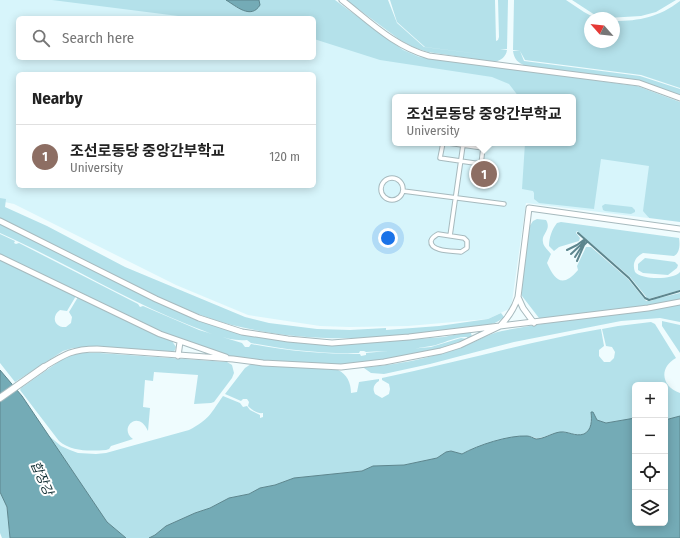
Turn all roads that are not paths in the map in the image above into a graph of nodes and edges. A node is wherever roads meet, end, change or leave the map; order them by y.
1 (342, 0) edge
2 (680, 98) edge
3 (442, 146) edge
4 (463, 146) edge
5 (470, 146) edge
6 (461, 161) junction
7 (403, 191) junction
8 (456, 198) junction
9 (504, 204) dead end
10 (0, 221) edge
11 (680, 229) edge
12 (450, 236) junction
13 (0, 257) edge
14 (518, 297) junction
15 (680, 302) edge
16 (534, 323) junction
17 (500, 326) junction
18 (180, 342) junction
19 (178, 356) junction
20 (233, 359) junction
21 (44, 367) joint
22 (0, 398) edge

1 - 2 street
3 - 6 street
4 - 6 street
5 - 6 street
6 - 8 street
7 - 7 street
7 - 8 street
8 - 9 street
8 - 12 street
10 - 17 street
11 - 14 street
12 - 12 street
13 - 18 street
14 - 16 street
14 - 17 street
15 - 16 street
16 - 17 street
17 - 20 street
18 - 19 street
18 - 20 street
19 - 20 street
19 - 21 street
21 - 22 street

